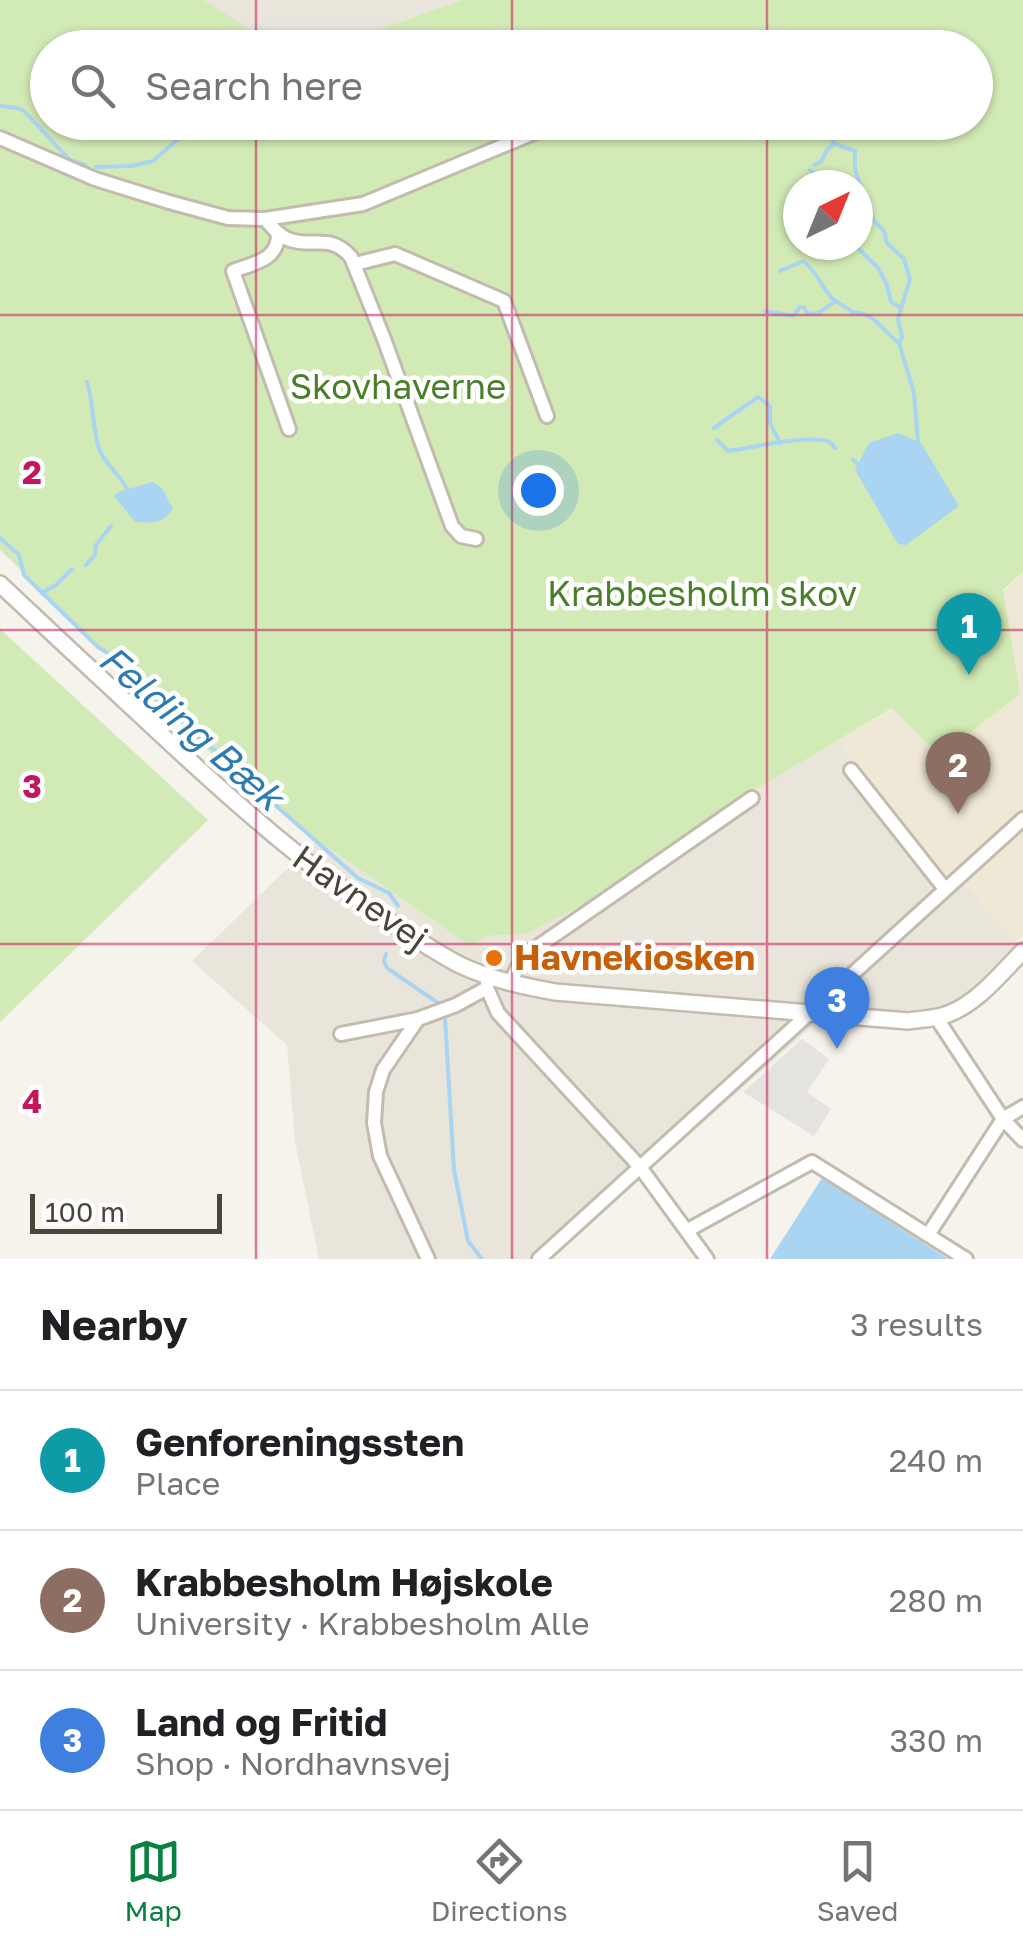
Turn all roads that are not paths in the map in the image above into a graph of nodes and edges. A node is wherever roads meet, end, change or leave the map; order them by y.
1 (0, 138) edge
2 (517, 140) edge
3 (265, 219) junction
4 (278, 233) junction
5 (354, 264) junction
6 (547, 416) dead end
7 (290, 430) dead end
8 (476, 539) dead end
9 (0, 584) edge
10 (851, 770) dead end
11 (752, 798) dead end
12 (1023, 818) edge
13 (945, 889) junction
14 (1023, 951) edge
15 (487, 982) junction
16 (510, 983) junction
17 (808, 1013) junction
18 (936, 1017) junction
19 (418, 1019) junction
20 (341, 1034) dead end
21 (1023, 1108) edge
22 (1003, 1119) junction
23 (1023, 1140) edge
24 (640, 1167) junction
25 (688, 1230) junction
26 (928, 1234) junction
27 (428, 1259) edge
28 (539, 1259) edge
29 (708, 1259) edge
30 (966, 1259) edge

1 - 3 street
2 - 3 street
3 - 4 street
4 - 5 street
4 - 7 street
5 - 6 street
5 - 8 street
9 - 15 street, Havnevej
10 - 13 street
11 - 16 street
12 - 13 street
13 - 17 street
14 - 18 street
15 - 16 street, Havnevej
15 - 19 street
15 - 24 street
16 - 17 street, Havnevej
17 - 18 street, Havnevej
17 - 24 street
18 - 22 street
19 - 20 street
19 - 27 street
21 - 22 street
22 - 23 street
22 - 26 street
24 - 25 street
24 - 28 street
25 - 26 street
25 - 29 street
26 - 30 street

